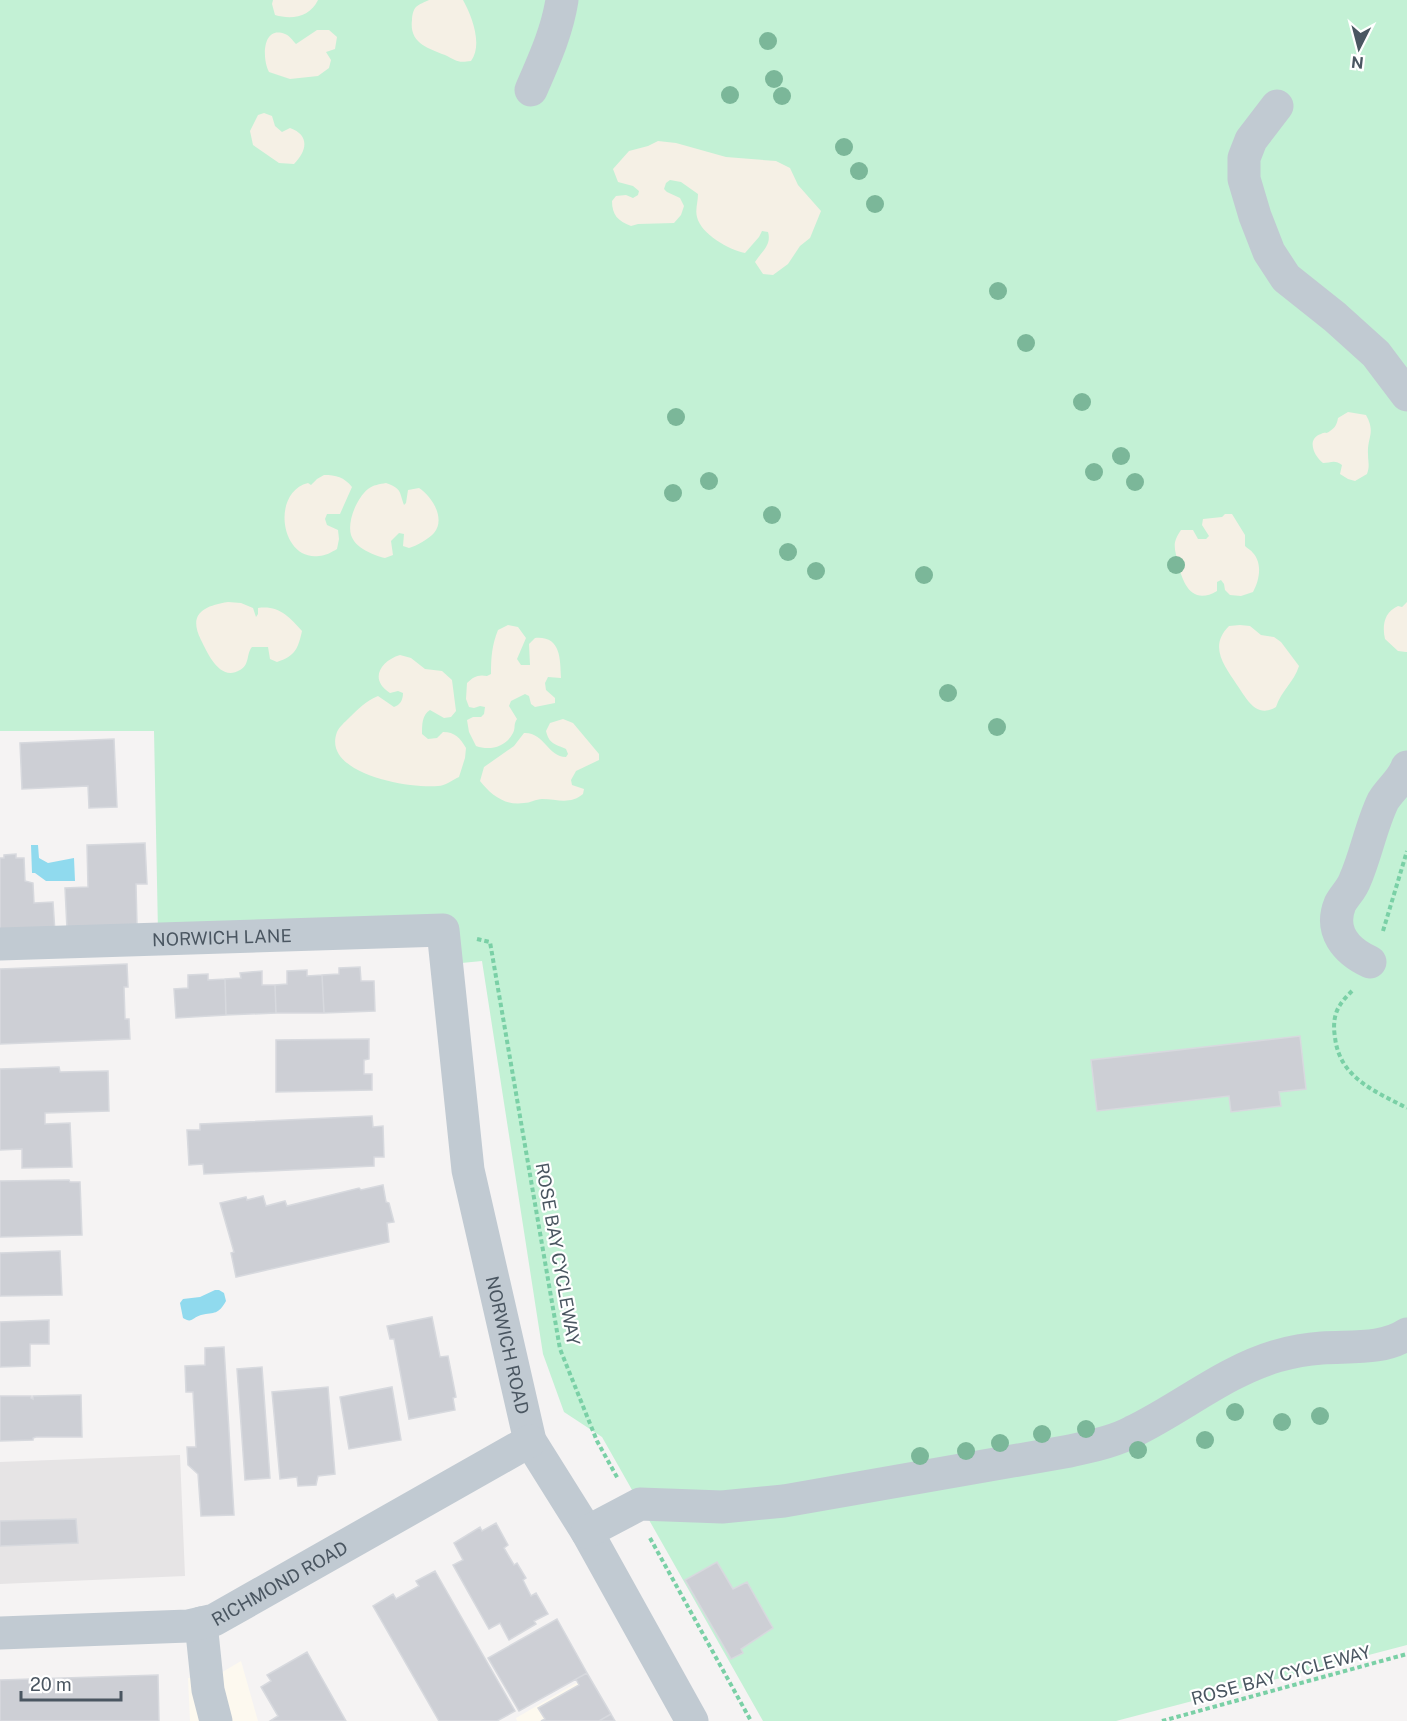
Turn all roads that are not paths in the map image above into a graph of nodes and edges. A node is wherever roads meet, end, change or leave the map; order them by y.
1 (562, 0) edge
2 (531, 90) dead end
3 (1277, 106) dead end
4 (1407, 395) edge
5 (1407, 767) edge
6 (442, 930) joint
7 (0, 944) edge
8 (1370, 962) dead end
9 (1407, 1334) edge
10 (530, 1441) junction
11 (587, 1532) junction
12 (201, 1623) junction
13 (0, 1633) edge
14 (216, 1721) edge
15 (692, 1721) edge

1 - 2 street
3 - 4 street
5 - 8 street
6 - 7 street, NORWICH LANE
6 - 10 street, NORWICH ROAD
9 - 11 street
10 - 11 street, NORWICH ROAD
10 - 12 street, RICHMOND ROAD
11 - 15 street, NORWICH ROAD
12 - 13 street, RICHMOND ROAD
12 - 14 street

